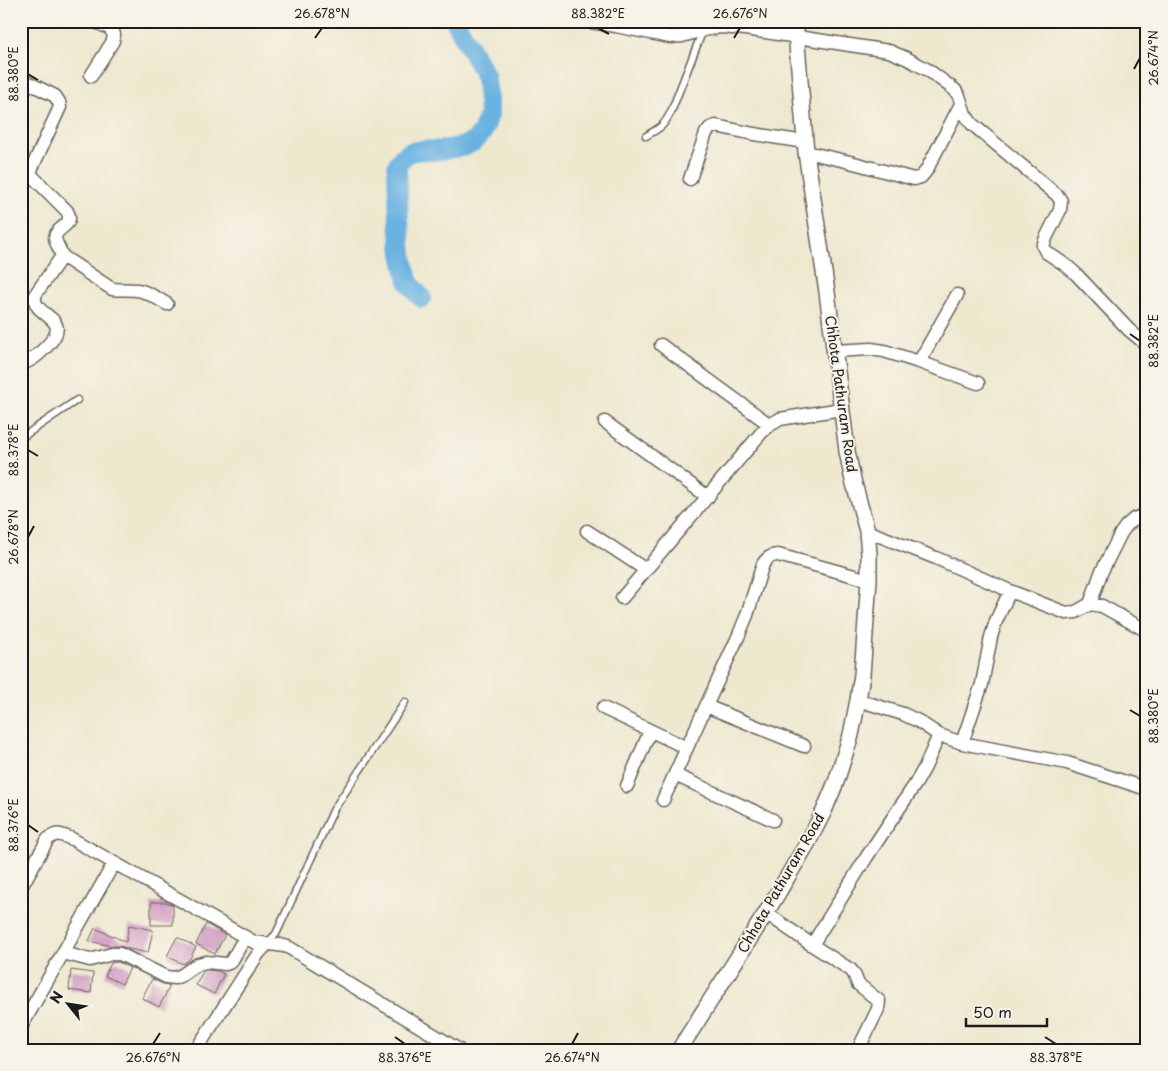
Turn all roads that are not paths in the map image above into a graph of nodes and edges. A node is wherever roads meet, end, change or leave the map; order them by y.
1 (93, 21) edge
2 (584, 21) edge
3 (796, 29) edge
4 (703, 30) junction
5 (91, 76) dead end
6 (21, 79) edge
7 (962, 104) junction
8 (646, 136) dead end
9 (806, 147) junction
10 (690, 179) dead end
11 (62, 256) junction
12 (957, 295) dead end
13 (167, 304) dead end
14 (1145, 340) edge
15 (661, 345) dead end
16 (834, 351) junction
17 (920, 362) junction
18 (21, 364) edge
19 (978, 383) dead end
20 (77, 400) dead end
21 (841, 409) junction
22 (605, 422) dead end
23 (770, 424) junction
24 (21, 438) edge
25 (708, 497) junction
26 (1147, 514) edge
27 (587, 531) dead end
28 (867, 531) junction
29 (646, 570) junction
30 (869, 580) junction
31 (1010, 591) junction
32 (622, 598) dead end
33 (1090, 604) junction
34 (1147, 631) edge
35 (858, 700) junction
36 (405, 702) dead end
37 (706, 706) junction
38 (603, 708) dead end
39 (650, 731) junction
40 (939, 734) junction
41 (962, 743) junction
42 (804, 746) dead end
43 (687, 748) junction
44 (675, 775) junction
45 (627, 786) dead end
46 (1147, 788) edge
47 (664, 800) dead end
48 (773, 820) dead end
49 (114, 863) junction
50 (21, 887) edge
51 (766, 913) junction
52 (245, 937) junction
53 (267, 944) junction
54 (812, 945) junction
55 (63, 953) junction
56 (21, 1027) edge
57 (442, 1046) edge
58 (196, 1050) edge
59 (459, 1050) edge
60 (679, 1050) edge
61 (858, 1050) edge

1 - 5 street
2 - 4 street
3 - 4 street
3 - 7 street
3 - 9 street, Chhota Pathuram Road
4 - 8 lane
6 - 11 street
7 - 9 street
7 - 14 street
9 - 10 street
9 - 16 street, Chhota Pathuram Road
11 - 13 street
11 - 18 street
12 - 17 street
15 - 23 street
16 - 17 street
16 - 21 street, Chhota Pathuram Road
17 - 19 street
20 - 24 lane
21 - 23 street
21 - 28 street, Chhota Pathuram Road
22 - 25 street
23 - 25 street
25 - 29 street
26 - 33 street
27 - 29 street
28 - 30 street, Chhota Pathuram Road
28 - 31 street
29 - 32 street
30 - 35 street, Chhota Pathuram Road
30 - 37 street
31 - 33 street
31 - 41 street
33 - 34 street
35 - 40 street
35 - 51 street, Chhota Pathuram Road
36 - 53 lane
37 - 42 street
37 - 43 street
38 - 39 street
39 - 43 street
39 - 45 street
40 - 41 street
40 - 54 street
41 - 46 street
43 - 44 street
44 - 47 street
44 - 48 street
49 - 50 street
49 - 52 street
49 - 55 street
51 - 54 street
51 - 60 street, Chhota Pathuram Road
52 - 53 street
52 - 55 street
53 - 57 street
53 - 58 street
54 - 61 street
55 - 56 street
57 - 59 street

